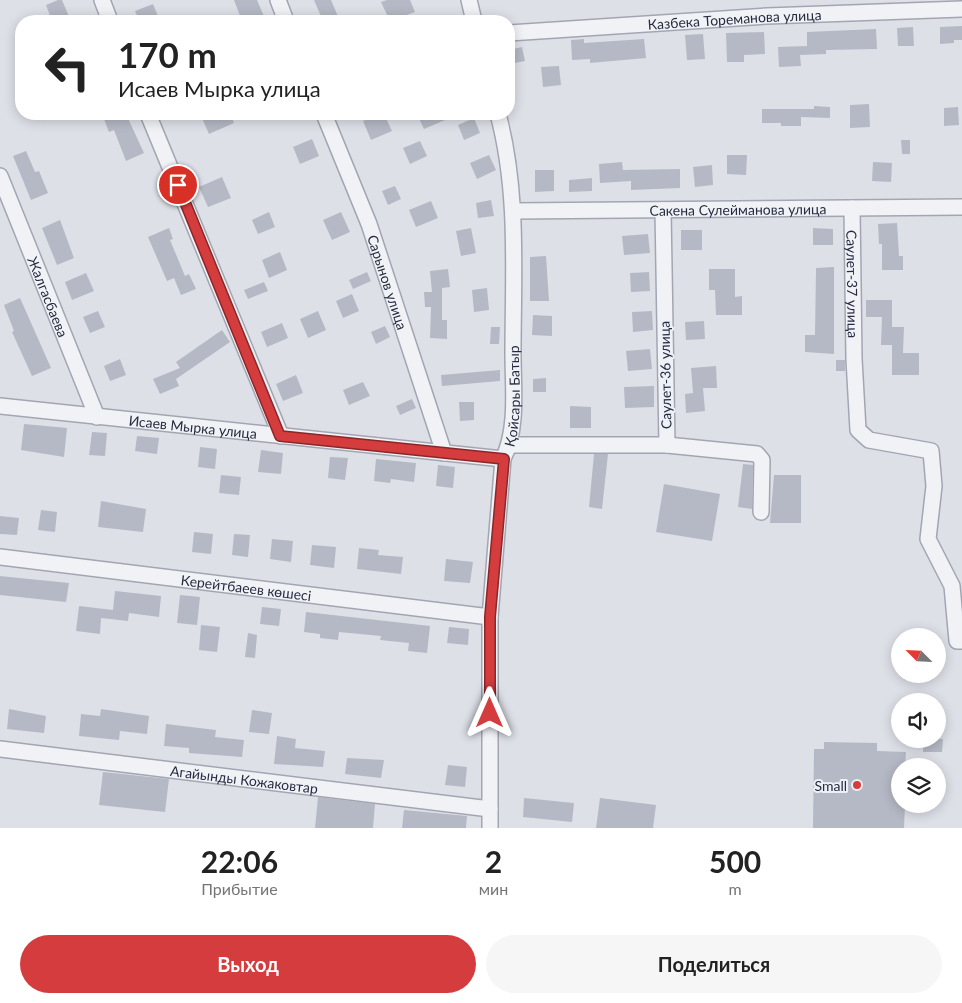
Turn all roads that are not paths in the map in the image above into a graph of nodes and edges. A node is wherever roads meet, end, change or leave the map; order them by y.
1 (102, 0) edge
2 (278, 0) edge
3 (469, 0) edge
4 (962, 9) edge
5 (108, 15) edge
6 (284, 15) edge
7 (473, 15) edge
8 (515, 33) edge
9 (150, 120) edge
10 (326, 120) edge
11 (499, 120) edge
12 (0, 176) edge
13 (962, 207) edge
14 (852, 208) junction
15 (663, 210) junction
16 (514, 211) junction
17 (0, 406) edge
18 (97, 417) junction
19 (280, 436) junction
20 (666, 444) junction
21 (511, 445) junction
22 (444, 453) junction
23 (504, 459) junction
24 (761, 512) dead end
25 (0, 557) edge
26 (490, 617) junction
27 (962, 641) edge
28 (0, 749) edge
29 (490, 809) junction
30 (490, 828) edge

1 - 5 street
2 - 6 street
3 - 7 street
4 - 8 street, Казбека Тореманова улица
9 - 19 street
10 - 22 street, Сарынов улица
11 - 16 street, Қойсары Батыр
12 - 18 street, Жалгасбаева
13 - 14 street, Сакена Сулейманова улица
14 - 15 street, Сакена Сулейманова улица
14 - 27 street, Саулет-37 улица
15 - 16 street, Сакена Сулейманова улица
15 - 20 street, Саулет-36 улица
16 - 21 street, Қойсары Батыр
17 - 18 street, Исаев Мырка улица
18 - 19 street, Исаев Мырка улица
19 - 22 street, Исаев Мырка улица
20 - 21 street, Саулет-36 улица
20 - 24 street
21 - 23 street, Қойсары Батыр
22 - 23 street, Исаев Мырка улица
23 - 26 street, Қойсары Батыр
25 - 26 street, Керейтбаеев көшесі
26 - 29 street, Қойсары Батыр
28 - 29 street, Агайынды Кожаковтар
29 - 30 street, Қойсары Батыр

